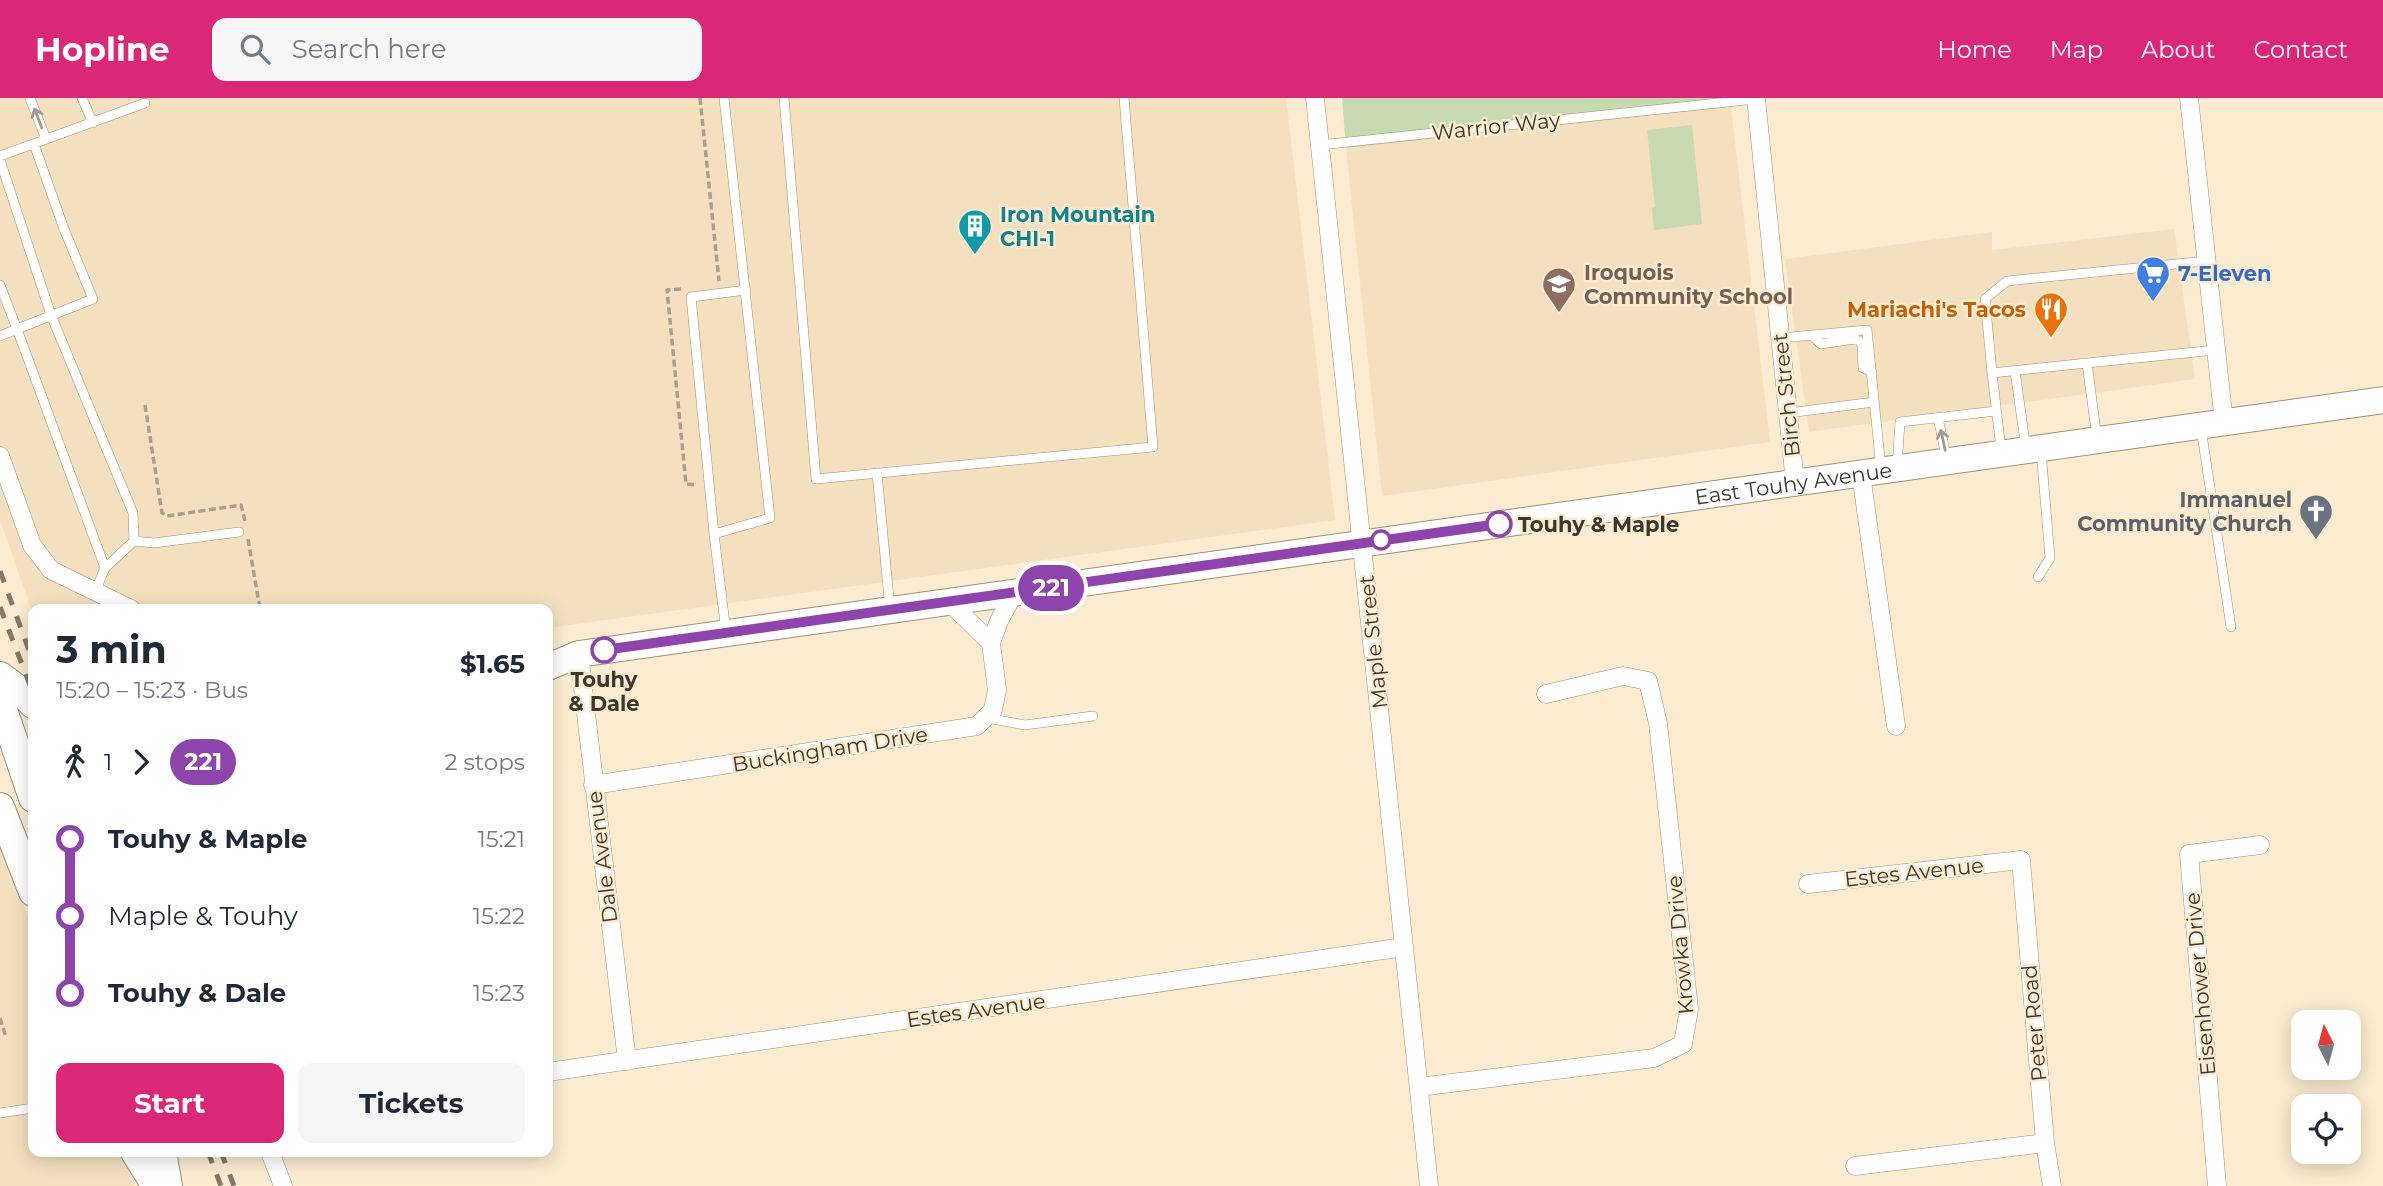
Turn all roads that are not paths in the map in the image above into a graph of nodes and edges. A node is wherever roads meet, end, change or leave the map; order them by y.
1 (30, 98) edge
2 (82, 98) edge
3 (724, 98) edge
4 (784, 98) edge
5 (1124, 98) edge
6 (1315, 98) edge
7 (1756, 98) edge
8 (2189, 98) edge
9 (145, 103) dead end
10 (93, 123) junction
11 (46, 139) junction
12 (34, 144) junction
13 (1320, 145) junction
14 (0, 158) edge
15 (2206, 261) junction
16 (0, 285) edge
17 (746, 290) junction
18 (51, 315) junction
19 (17, 329) junction
20 (0, 336) edge
21 (1780, 338) junction
22 (2216, 350) junction
23 (2087, 363) junction
24 (2015, 371) junction
25 (1992, 373) junction
26 (2383, 401) edge
27 (1874, 402) junction
28 (1996, 411) junction
29 (1788, 413) junction
30 (1938, 418) junction
31 (2212, 424) junction
32 (2097, 440) junction
33 (2023, 451) junction
34 (0, 456) edge
35 (1947, 462) junction
36 (1880, 471) junction
37 (877, 473) junction
38 (1796, 483) junction
39 (239, 532) dead end
40 (714, 534) junction
41 (134, 541) junction
42 (1362, 542) junction
43 (105, 568) junction
44 (2038, 576) dead end
45 (95, 592) junction
46 (1014, 593) junction
47 (950, 603) junction
48 (120, 604) edge
49 (890, 611) junction
50 (2231, 627) dead end
51 (726, 634) junction
52 (991, 643) junction
53 (553, 649) edge
54 (579, 654) junction
55 (553, 665) edge
56 (0, 676) edge
57 (1546, 694) dead end
58 (28, 698) edge
59 (10, 713) edge
60 (1093, 716) dead end
61 (985, 718) junction
62 (1896, 726) dead end
63 (17, 748) edge
64 (28, 782) edge
65 (593, 785) junction
66 (3, 819) edge
67 (2260, 845) dead end
68 (2021, 860) joint
69 (28, 880) edge
70 (1808, 884) dead end
71 (1404, 947) junction
72 (627, 1061) junction
73 (553, 1071) edge
74 (1419, 1087) junction
75 (28, 1109) edge
76 (0, 1113) edge
77 (2045, 1143) junction
78 (138, 1157) edge
79 (163, 1157) edge
80 (272, 1157) edge
81 (1855, 1166) dead end
82 (156, 1186) edge
83 (168, 1186) edge
84 (283, 1186) edge
85 (1429, 1186) edge
86 (2052, 1186) edge
87 (2217, 1186) edge

11 -> 1 lane
2 - 10 lane
3 - 17 lane
4 - 37 lane
5 - 37 lane
6 - 13 street, Maple Street
7 - 13 lane, Warrior Way
7 - 21 street, Birch Street
8 - 15 street
9 - 10 lane
10 - 11 lane
11 - 12 lane
12 - 14 lane
12 - 18 lane
13 - 42 street, Maple Street
14 - 18 lane
15 - 22 street
15 - 25 lane
16 - 19 lane
17 - 40 lane
17 - 40 lane
18 - 19 lane
18 - 41 lane
19 - 20 lane
19 - 43 lane
21 - 27 lane
21 - 29 street, Birch Street
22 - 23 lane
22 - 31 street
23 - 24 lane
23 - 32 lane
24 - 25 lane
24 - 33 lane
25 - 28 lane
26 - 31 main road, East Touhy Avenue
27 - 29 lane
27 - 36 lane
28 - 30 lane
28 - 33 lane
29 - 38 street, Birch Street
35 -> 30 lane
30 - 36 lane
31 - 32 main road, East Touhy Avenue
31 - 50 lane
32 - 33 main road, East Touhy Avenue
33 - 35 main road, East Touhy Avenue
33 - 44 lane
34 - 45 street
35 - 36 main road, East Touhy Avenue
36 - 38 main road, East Touhy Avenue
36 - 62 street
37 - 49 lane
38 - 42 main road, East Touhy Avenue
39 - 41 lane
40 - 51 lane
41 - 43 lane
42 - 46 main road, East Touhy Avenue
42 - 71 street, Maple Street
43 - 45 lane
45 - 48 street
46 - 47 main road, East Touhy Avenue
46 - 52 street
47 - 49 main road, East Touhy Avenue
47 - 52 street
49 - 51 main road, East Touhy Avenue
51 - 54 main road, East Touhy Avenue
52 - 61 street
53 - 54 main road, East Touhy Avenue
54 - 55 main road, East Touhy Avenue
54 - 65 street, Dale Avenue
56 - 58 main road
57 - 74 street, Krowka Drive
59 - 63 main road
60 - 61 lane
61 - 65 street, Buckingham Drive
63 - 64 main road
65 - 72 street, Dale Avenue
66 - 69 main road
67 - 87 street, Eisenhower Drive
68 - 70 street, Estes Avenue
68 - 77 street, Peter Road
71 - 72 street, Estes Avenue
71 - 74 street, Maple Street
72 - 73 street, Estes Avenue
74 - 85 street, Maple Street
75 - 76 lane
77 - 81 street
77 - 86 street, Peter Road
78 - 82 main road
79 - 83 main road
80 - 84 street

